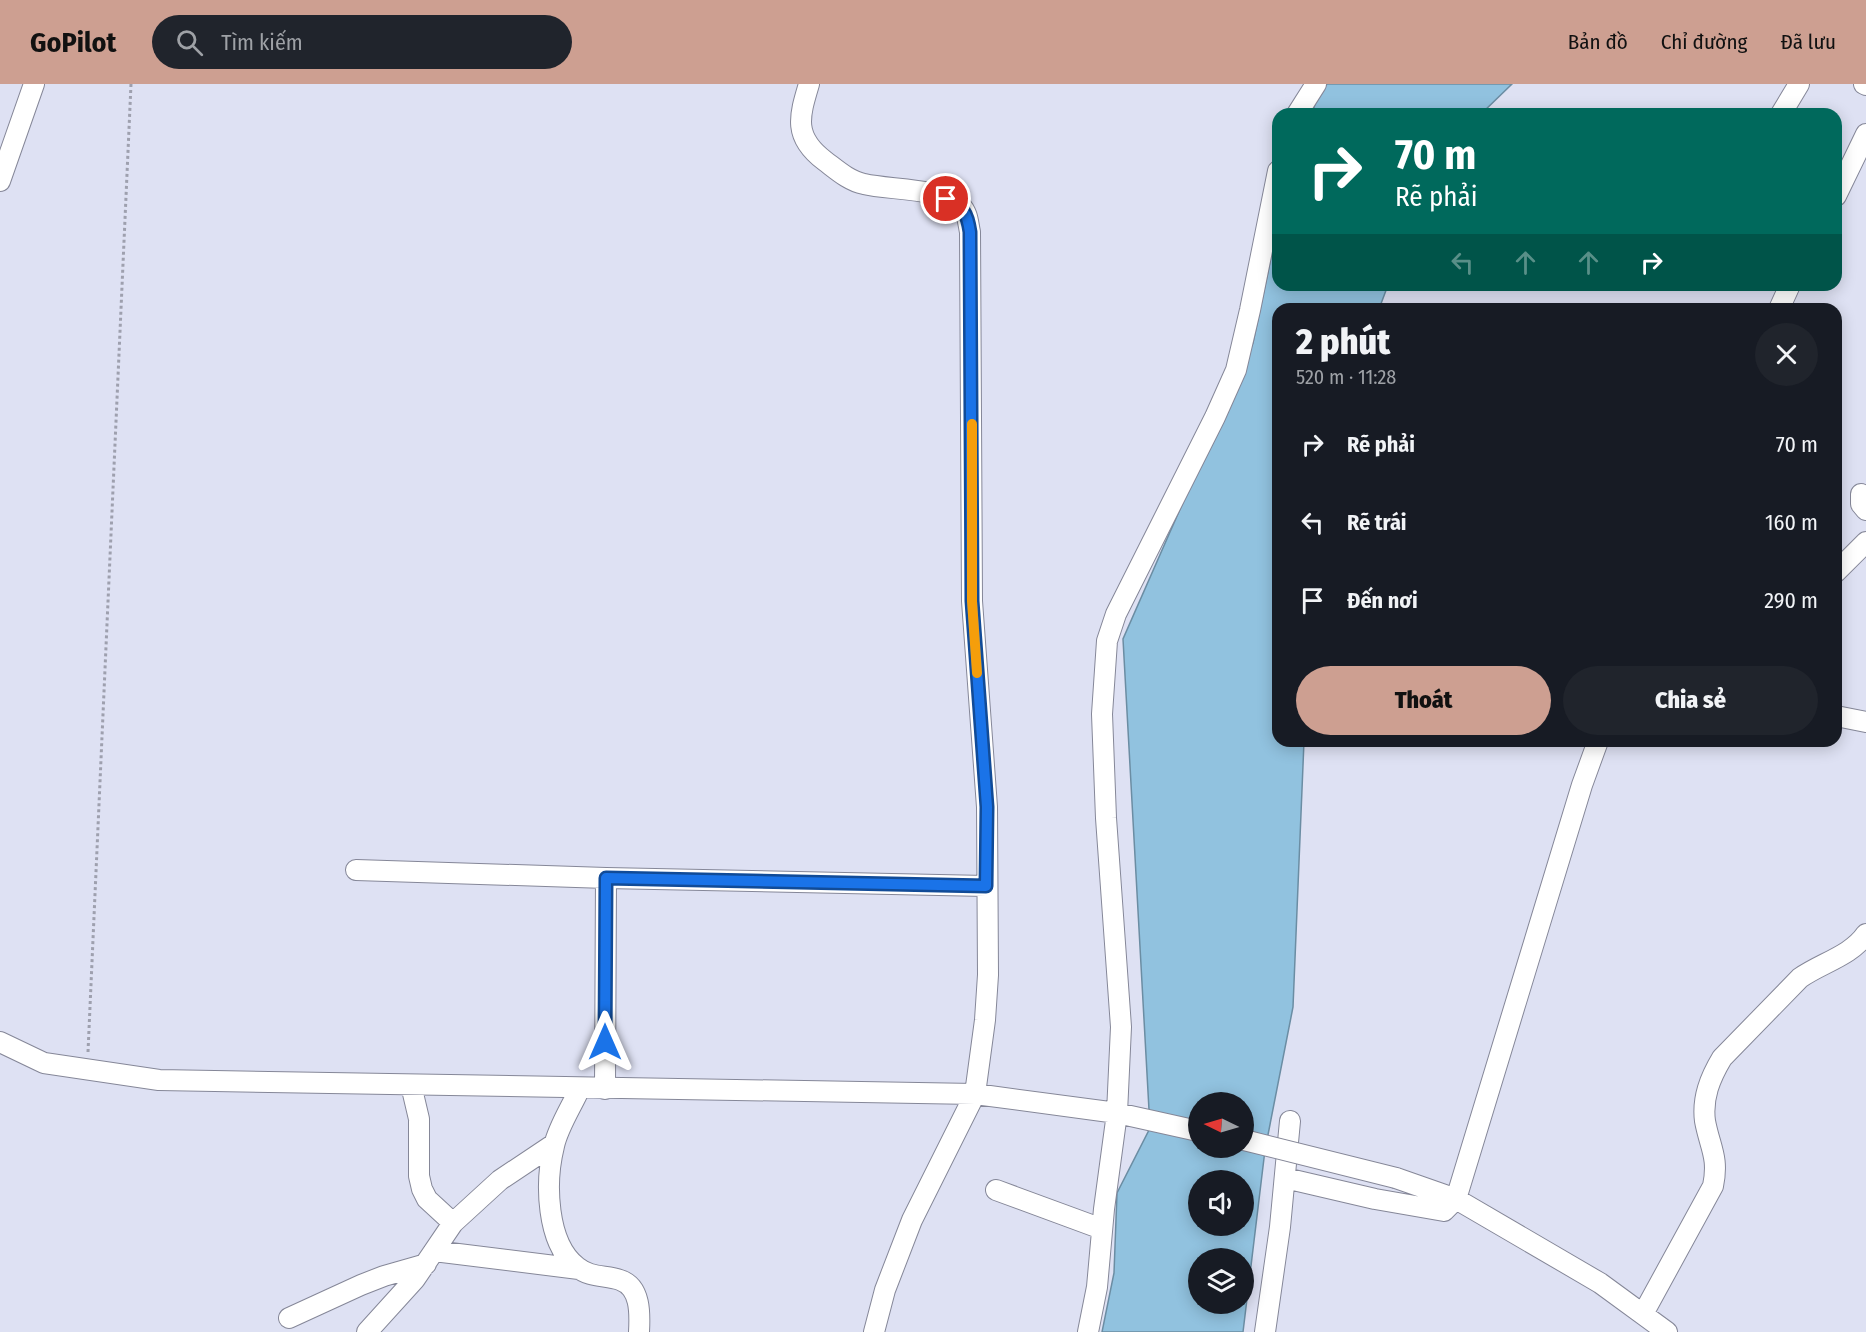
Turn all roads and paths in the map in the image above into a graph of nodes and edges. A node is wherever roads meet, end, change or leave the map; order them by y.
1 (34, 84) edge
2 (131, 84) edge
3 (809, 84) edge
4 (1316, 84) edge
5 (1799, 84) edge
6 (1302, 108) edge
7 (1785, 108) edge
8 (1866, 134) edge
9 (0, 181) edge
10 (1842, 184) edge
11 (1272, 201) edge
12 (1866, 542) edge
13 (1842, 566) edge
14 (1842, 717) edge
15 (1866, 722) edge
16 (1596, 747) edge
17 (356, 870) dead end
18 (606, 878) junction
19 (986, 886) junction
20 (1866, 934) edge
21 (0, 1042) edge
22 (79, 1068) junction
23 (411, 1085) junction
24 (580, 1088) junction
25 (605, 1089) junction
26 (975, 1094) junction
27 (1122, 1114) junction
28 (1290, 1121) dead end
29 (1188, 1129) edge
30 (1254, 1142) edge
31 (554, 1144) junction
32 (1285, 1178) junction
33 (996, 1190) dead end
34 (1456, 1199) junction
35 (453, 1223) junction
36 (1102, 1229) junction
37 (430, 1258) junction
38 (579, 1269) junction
39 (1643, 1314) junction
40 (289, 1318) dead end
41 (367, 1332) edge
42 (639, 1332) edge
43 (874, 1332) edge
44 (1088, 1332) edge
45 (1265, 1332) edge
46 (1666, 1332) edge

1 - 9 street
2 - 22 path
3 - 19 street
4 - 6 street
5 - 7 street
8 - 10 street
11 - 27 street
12 - 13 street
14 - 15 street
16 - 34 street
17 - 18 street
18 - 19 street
18 - 25 street
19 - 26 street
20 - 39 street
21 - 22 street
22 - 23 street
23 - 24 street
23 - 35 street
24 - 25 street
24 - 31 street
25 - 26 street
26 - 27 street
26 - 43 street
27 - 29 street
27 - 36 street
28 - 32 street
30 - 34 street, bridge
31 - 35 street
31 - 38 street
32 - 34 street
32 - 45 street
33 - 36 street
34 - 39 street
35 - 37 street
36 - 44 street
37 - 38 street
37 - 40 street
37 - 41 street
38 - 42 street
39 - 46 street

